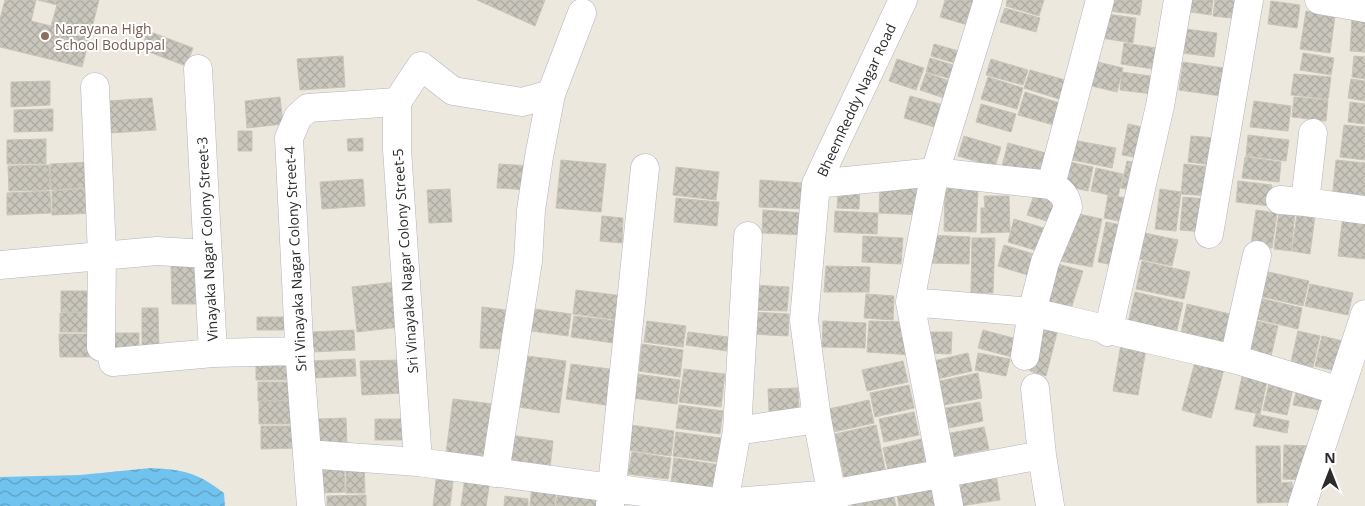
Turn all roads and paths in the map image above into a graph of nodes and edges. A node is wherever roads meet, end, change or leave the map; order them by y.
1 (903, 0) edge
2 (988, 0) edge
3 (1100, 0) edge
4 (1178, 0) edge
5 (1249, 0) edge
6 (1319, 0) edge
7 (1365, 8) edge
8 (582, 13) dead end
9 (198, 69) dead end
10 (95, 87) dead end
11 (551, 94) junction
12 (397, 102) junction
13 (1313, 133) dead end
14 (645, 168) dead end
15 (935, 172) junction
16 (816, 184) junction
17 (1051, 185) junction
18 (1365, 210) edge
19 (1209, 234) dead end
20 (748, 236) dead end
21 (208, 254) junction
22 (102, 255) junction
23 (1257, 255) dead end
24 (0, 265) edge
25 (910, 302) junction
26 (1032, 312) junction
27 (1365, 314) edge
28 (1108, 332) junction
29 (300, 351) junction
30 (213, 353) junction
31 (1025, 356) dead end
32 (1234, 359) junction
33 (1034, 388) dead end
34 (1340, 391) junction
35 (817, 418) junction
36 (737, 431) junction
37 (307, 454) junction
38 (1042, 455) junction
39 (418, 462) junction
40 (495, 473) junction
41 (942, 474) junction
42 (611, 497) edge
43 (833, 500) edge
44 (724, 503) junction
45 (311, 506) edge
46 (949, 506) edge
47 (1050, 506) edge
48 (1302, 506) edge

1 - 16 street, BheemReddy Nagar Road
2 - 15 street
3 - 17 street
4 - 28 street
5 - 19 street
6 - 7 street
8 - 11 street
9 - 21 street, Vinayaka Nagar Colony Street-3
10 - 22 street
11 - 12 street
11 - 40 street
12 - 29 street, Sri Vinayaka Nagar Colony Street-4
12 - 39 street, Sri Vinayaka Nagar Colony Street-5
13 - 18 street
14 - 42 street
15 - 16 street
15 - 17 street
15 - 25 street
16 - 35 street, BheemReddy Nagar Road
17 - 26 street
20 - 36 street
21 - 22 street
21 - 30 street, Vinayaka Nagar Colony Street-3
22 - 24 street
22 - 30 street
23 - 32 street
25 - 26 street
25 - 41 street
26 - 28 street
26 - 31 street
27 - 34 street
28 - 32 street
29 - 30 street, Vinayaka Nagar Colony Street-3
29 - 37 street, Sri Vinayaka Nagar Colony Street-4
32 - 34 street
33 - 38 street
34 - 48 street
35 - 36 street
35 - 43 street, BheemReddy Nagar Road
36 - 44 street
37 - 39 street
37 - 45 street, Sri Vinayaka Nagar Colony Street-4
38 - 41 street
38 - 47 street
39 - 40 street
40 - 42 street
41 - 43 street
41 - 46 street
42 - 44 street
43 - 44 street

